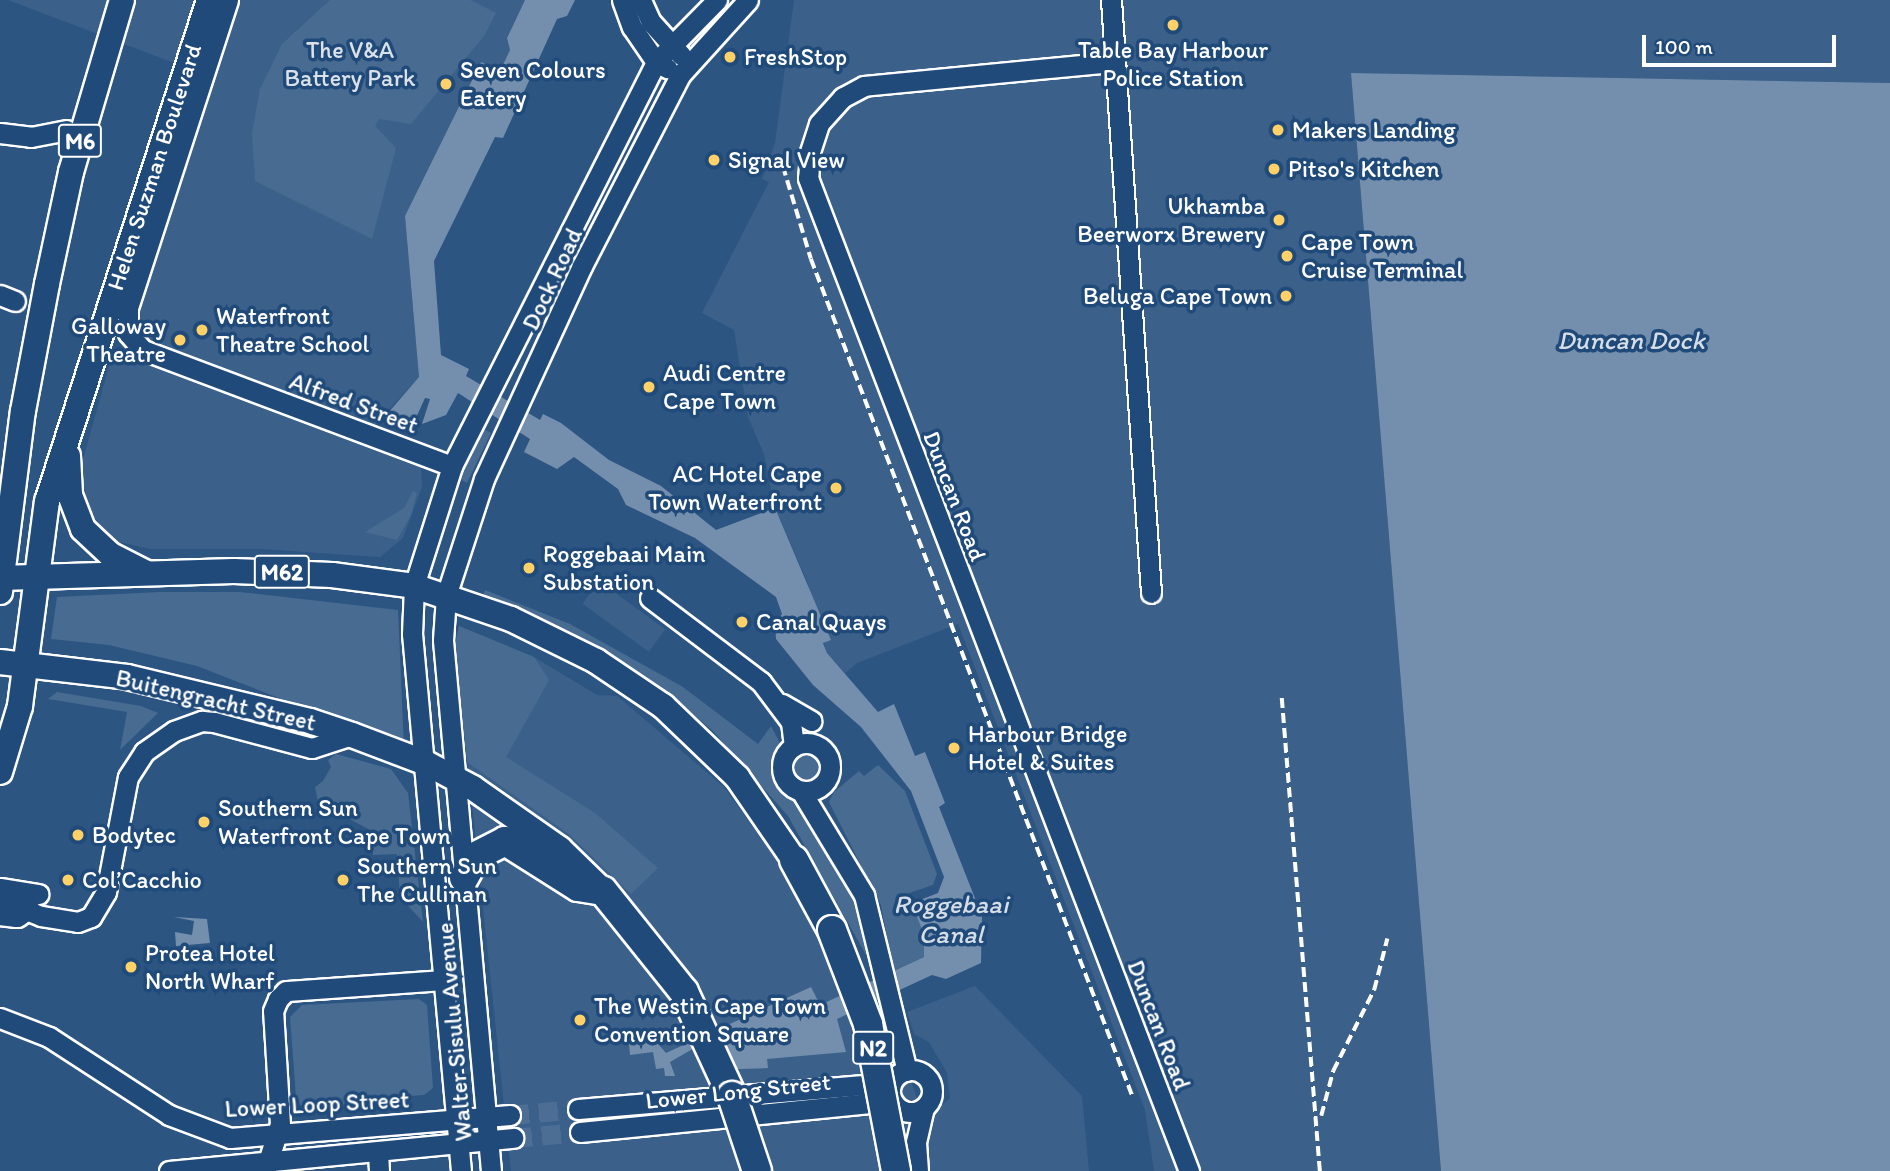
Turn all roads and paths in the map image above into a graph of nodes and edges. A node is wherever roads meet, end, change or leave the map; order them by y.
1 (122, 0) edge
2 (209, 0) edge
3 (228, 0) edge
4 (622, 0) edge
5 (640, 0) edge
6 (717, 0) edge
7 (748, 0) edge
8 (1111, 0) edge
9 (673, 46) junction
10 (656, 62) junction
11 (1112, 62) junction
12 (684, 69) junction
13 (66, 130) dead end
14 (2, 139) edge
15 (68, 427) junction
16 (452, 466) junction
17 (150, 574) junction
18 (37, 578) junction
19 (1, 583) edge
20 (414, 586) junction
21 (1152, 593) dead end
22 (446, 596) junction
23 (650, 598) dead end
24 (0, 662) edge
25 (25, 664) junction
26 (775, 699) junction
27 (352, 735) junction
28 (803, 745) junction
29 (426, 763) junction
30 (0, 772) edge
31 (457, 778) junction
32 (823, 785) junction
33 (801, 791) junction
34 (831, 835) junction
35 (794, 860) joint
36 (464, 878) junction
37 (0, 888) edge
38 (606, 894) junction
39 (0, 900) edge
40 (35, 906) junction
41 (0, 913) edge
42 (445, 980) junction
43 (0, 1018) edge
44 (899, 1077) junction
45 (578, 1108) tunnel mouth
46 (909, 1110) junction
47 (510, 1115) tunnel mouth
48 (485, 1117) junction
49 (457, 1120) junction
50 (580, 1132) tunnel mouth
51 (279, 1136) junction
52 (513, 1138) tunnel mouth
53 (487, 1141) junction
54 (458, 1144) junction
55 (379, 1161) edge
56 (266, 1166) edge
57 (169, 1171) edge
58 (461, 1171) edge
59 (491, 1171) edge
60 (757, 1171) edge
61 (896, 1171) edge
62 (918, 1171) edge
63 (1189, 1171) edge

1 - 19 main road, M6
2 - 15 main road, Helen Suzman Boulevard
3 - 16 street, Alfred Street
4 - 10 street
5 - 9 street
6 - 9 street
7 - 12 street, Dock Road
8 - 11 street
9 - 10 street
9 - 12 street
10 - 12 street
10 - 16 street, Dock Road
11 - 21 street
11 - 63 street, Duncan Road
12 - 22 street, Dock Road
13 - 14 street
15 - 17 main road
15 - 18 main road, Helen Suzman Boulevard
16 - 20 street, Dock Road
17 - 18 main road, M62
17 - 20 main road, M62
18 - 19 main road, M62
18 - 25 main road, Helen Suzman Boulevard
20 - 22 main road, N2
20 - 29 street, Walter Sisulu Avenue
22 - 31 street, Walter Sisulu Avenue
22 - 35 main road, N2
23 - 26 street
24 - 25 main road, Buitengracht Street
25 - 27 main road, Buitengracht Street
25 - 30 main road, Helen Suzman Boulevard
26 - 28 street
26 - 28 street
27 - 29 main road, Buitengracht Street
27 - 40 street
28 - 32 street
28 - 33 street
29 - 31 main road, Buitengracht Street
29 - 42 street, Walter Sisulu Avenue
31 - 36 street, Walter Sisulu Avenue
31 - 38 main road, Buitengracht Street
32 - 33 street
32 - 34 street
33 - 34 street
34 - 44 street
35 - 61 highway, N2, bridge
36 - 38 highway
36 - 48 street, Walter Sisulu Avenue
37 - 40 street
38 - 60 highway, bridge
39 - 40 street
40 - 41 main road
42 - 49 street, Walter Sisulu Avenue
42 - 51 street
43 - 51 street, Lower Loop Street
44 - 45 street, Lower Long Street
44 - 46 street
44 - 46 street
46 - 50 street, Lower Long Street
46 - 62 street
47 - 48 street
48 - 49 street, Lower Loop Street
48 - 53 street, Walter Sisulu Avenue
49 - 51 street, Lower Loop Street
49 - 54 street, Walter Sisulu Avenue
51 - 56 street
52 - 53 street
53 - 54 street
53 - 59 street, Walter Sisulu Avenue
54 - 55 street
54 - 58 street, Walter Sisulu Avenue
55 - 56 street
56 - 57 street

